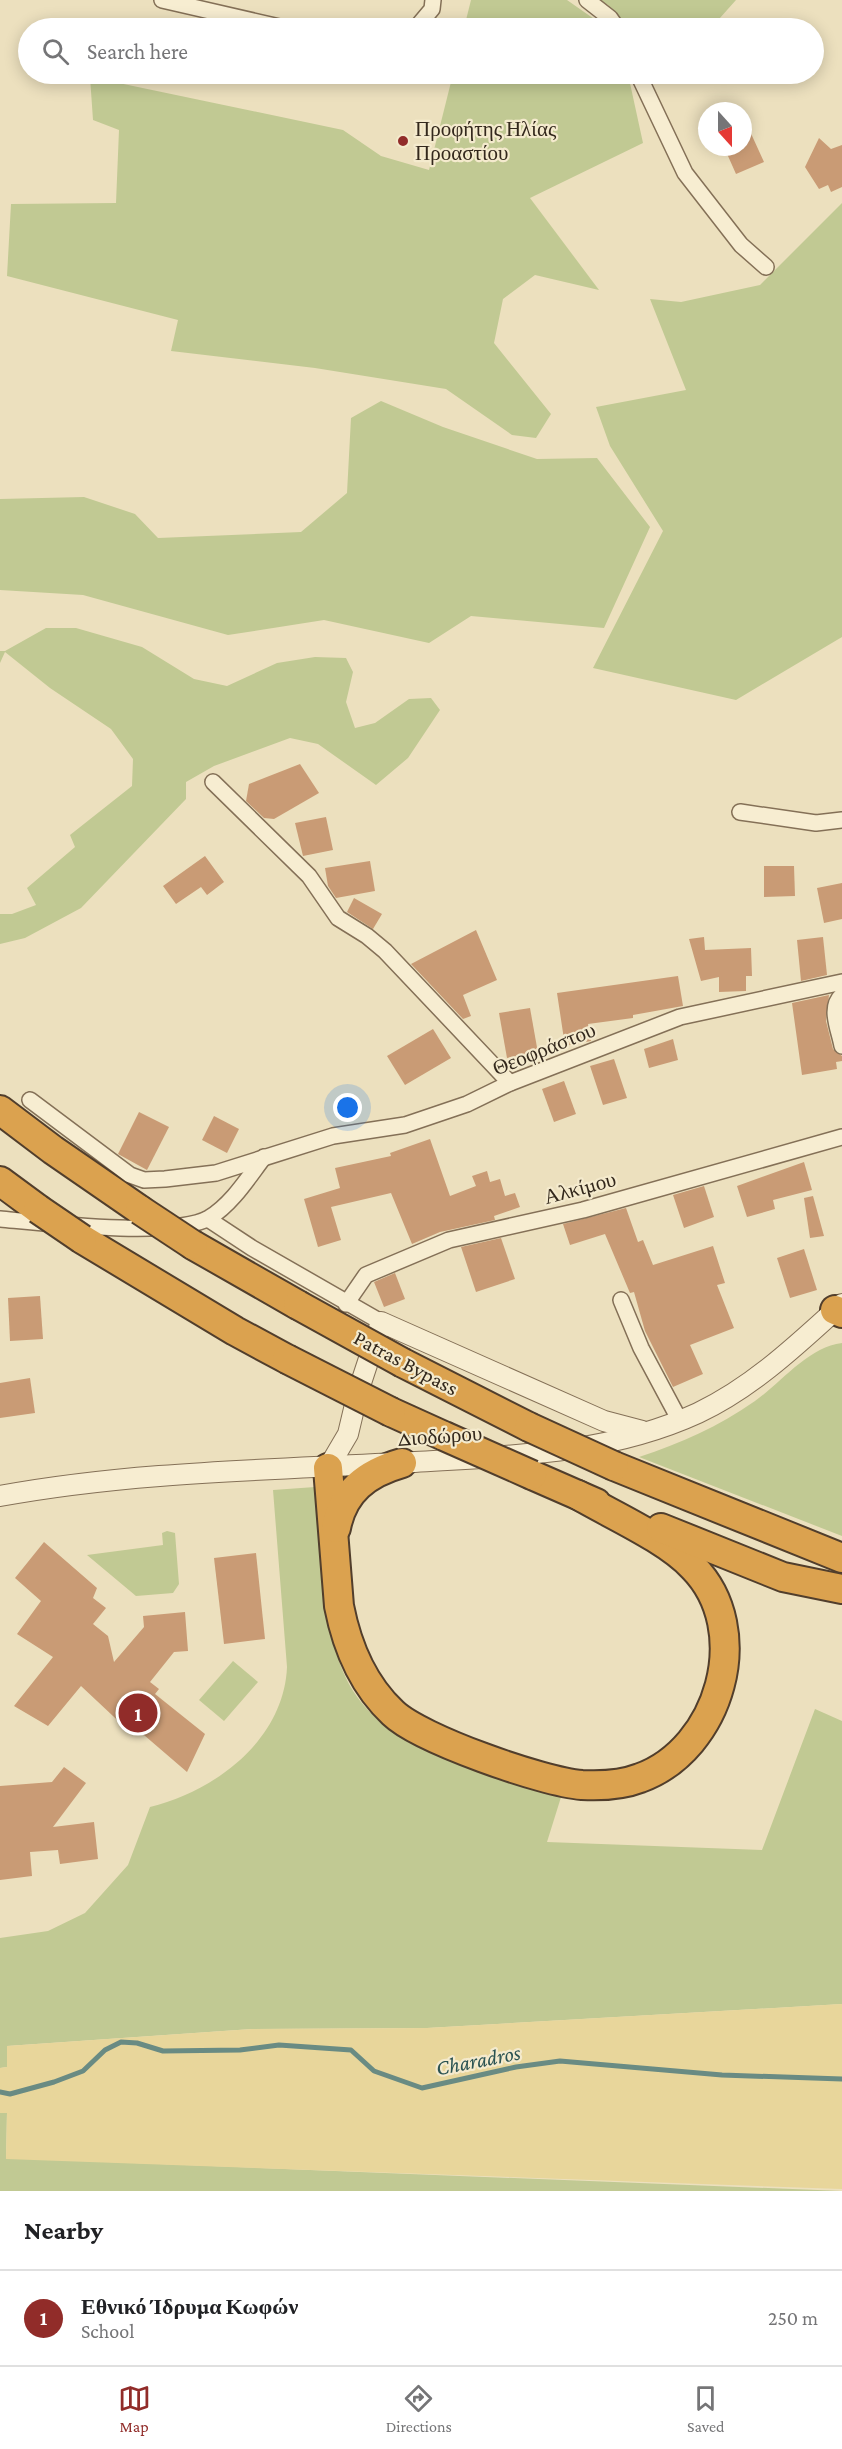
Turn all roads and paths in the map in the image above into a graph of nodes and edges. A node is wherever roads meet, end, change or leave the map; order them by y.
1 (162, 0) edge
2 (433, 0) edge
3 (587, 0) edge
4 (240, 18) edge
5 (424, 18) edge
6 (609, 18) edge
7 (643, 84) edge
8 (766, 267) dead end
9 (213, 782) dead end
10 (740, 812) dead end
11 (842, 820) edge
12 (842, 982) edge
13 (842, 995) edge
14 (842, 1046) edge
15 (510, 1083) junction
16 (30, 1100) dead end
17 (0, 1110) edge
18 (842, 1137) edge
19 (264, 1157) junction
20 (0, 1181) edge
21 (0, 1219) edge
22 (208, 1219) junction
23 (621, 1300) dead end
24 (346, 1304) junction
25 (840, 1309) edge
26 (381, 1322) junction
27 (680, 1421) junction
28 (648, 1432) junction
29 (402, 1463) junction
30 (328, 1468) junction
31 (578, 1495) junction
32 (0, 1496) edge
33 (807, 1542) junction
34 (333, 1545) junction
35 (842, 1548) edge
36 (842, 1558) edge
37 (842, 1589) edge

1 - 4 street
2 - 5 street
3 - 6 street
7 - 8 street
9 - 15 street
10 - 11 street
12 - 15 street, Θεοφράστου
13 - 14 street
15 - 19 street, Θεοφράστου
16 - 19 street, Θεοφράστου
17 - 33 highway, Patras Bypass, bridge
18 - 24 street, Αλκίμου
19 - 22 street
20 - 31 highway, bridge
21 - 22 street
22 - 24 street
23 - 27 street
24 - 26 street
25 - 27 street, Διοδώρου
26 - 28 street
26 - 30 street
27 - 28 street, Διοδώρου
28 - 29 street, Διοδώρου
29 - 30 street, Διοδώρου
29 - 34 highway
30 - 32 street, Διοδώρου
30 - 34 highway
31 - 34 highway
31 - 37 highway
33 - 35 highway
33 - 36 highway, Patras Bypass

